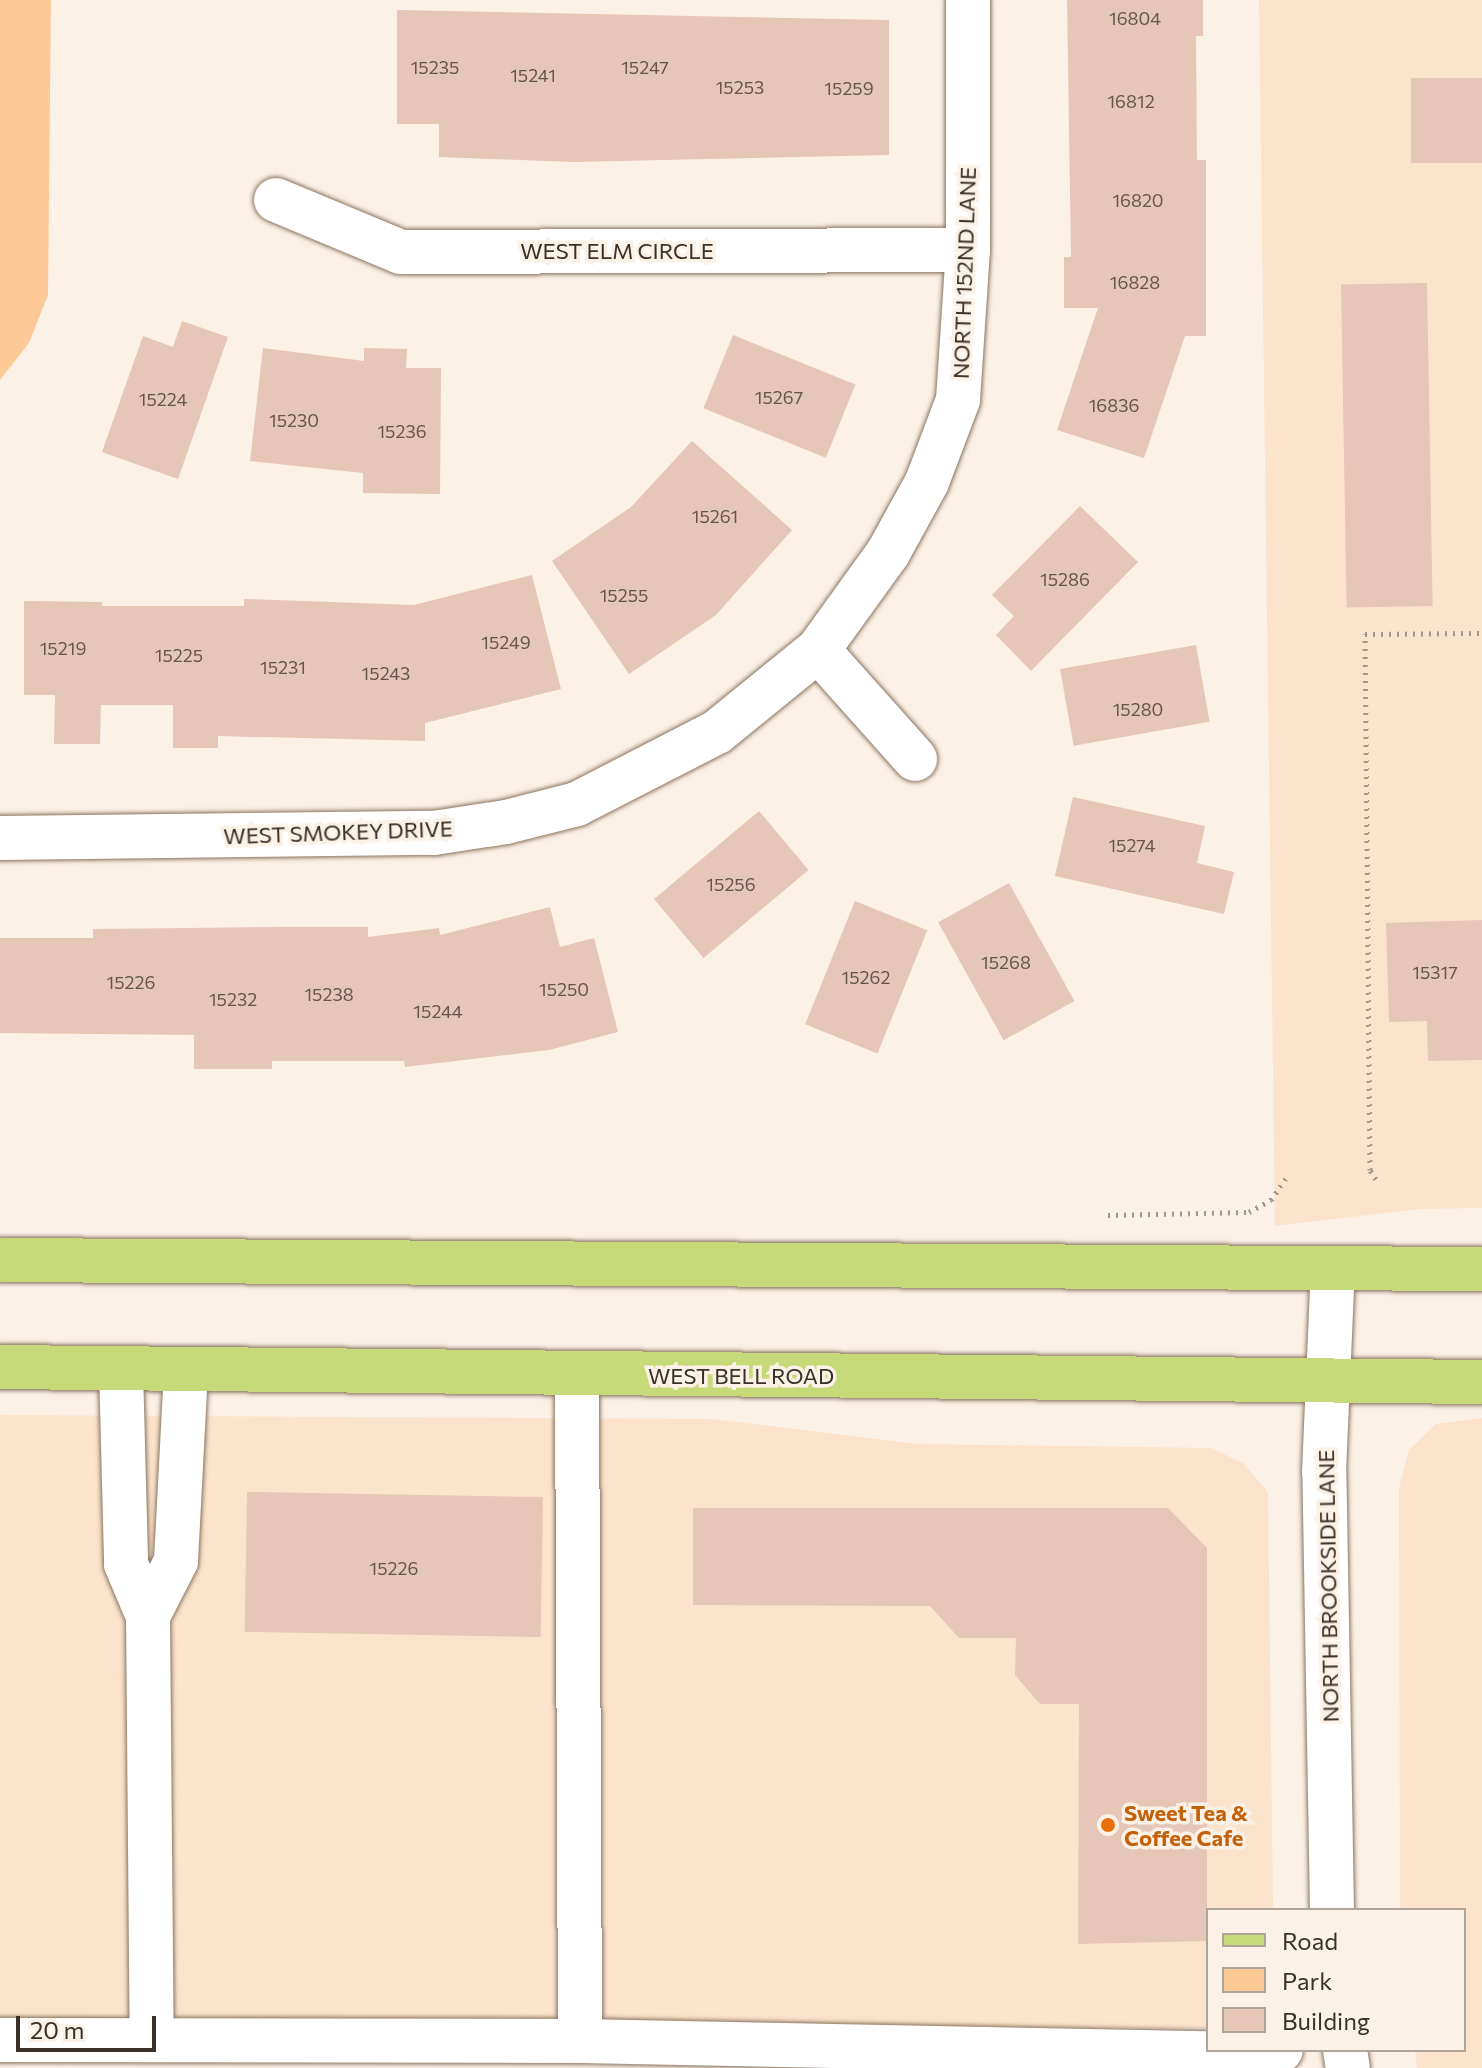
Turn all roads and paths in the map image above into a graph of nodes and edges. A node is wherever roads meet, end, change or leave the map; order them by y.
1 (968, 0) edge
2 (276, 200) dead end
3 (968, 250) junction
4 (1482, 633) edge
5 (818, 650) junction
6 (915, 759) dead end
7 (0, 838) edge
8 (1286, 1178) dead end
9 (1376, 1179) dead end
10 (1108, 1215) dead end
11 (0, 1260) edge
12 (1333, 1268) junction
13 (1482, 1269) edge
14 (0, 1367) edge
15 (121, 1368) junction
16 (186, 1369) junction
17 (577, 1376) junction
18 (1331, 1379) junction
19 (1482, 1382) edge
20 (148, 1616) junction
21 (1332, 1907) edge
22 (0, 2040) edge
23 (152, 2040) junction
24 (580, 2041) junction
25 (1262, 2052) edge

1 - 3 street, NORTH 152ND LANE
2 - 3 street, WEST ELM CIRCLE
3 - 5 street, NORTH 152ND LANE
4 - 9 path
5 - 6 street
5 - 7 street, WEST SMOKEY DRIVE
8 - 10 path
11 - 12 main road
12 - 13 main road
12 - 18 street, NORTH BROOKSIDE LANE
14 - 15 main road, WEST BELL ROAD
15 - 16 main road, WEST BELL ROAD
15 - 20 street
16 - 17 main road, WEST BELL ROAD
16 - 20 street
17 - 18 main road, WEST BELL ROAD
17 - 24 street
18 - 19 main road, WEST BELL ROAD
18 - 21 street, NORTH BROOKSIDE LANE
20 - 23 street
22 - 23 street
23 - 24 street
24 - 25 street

